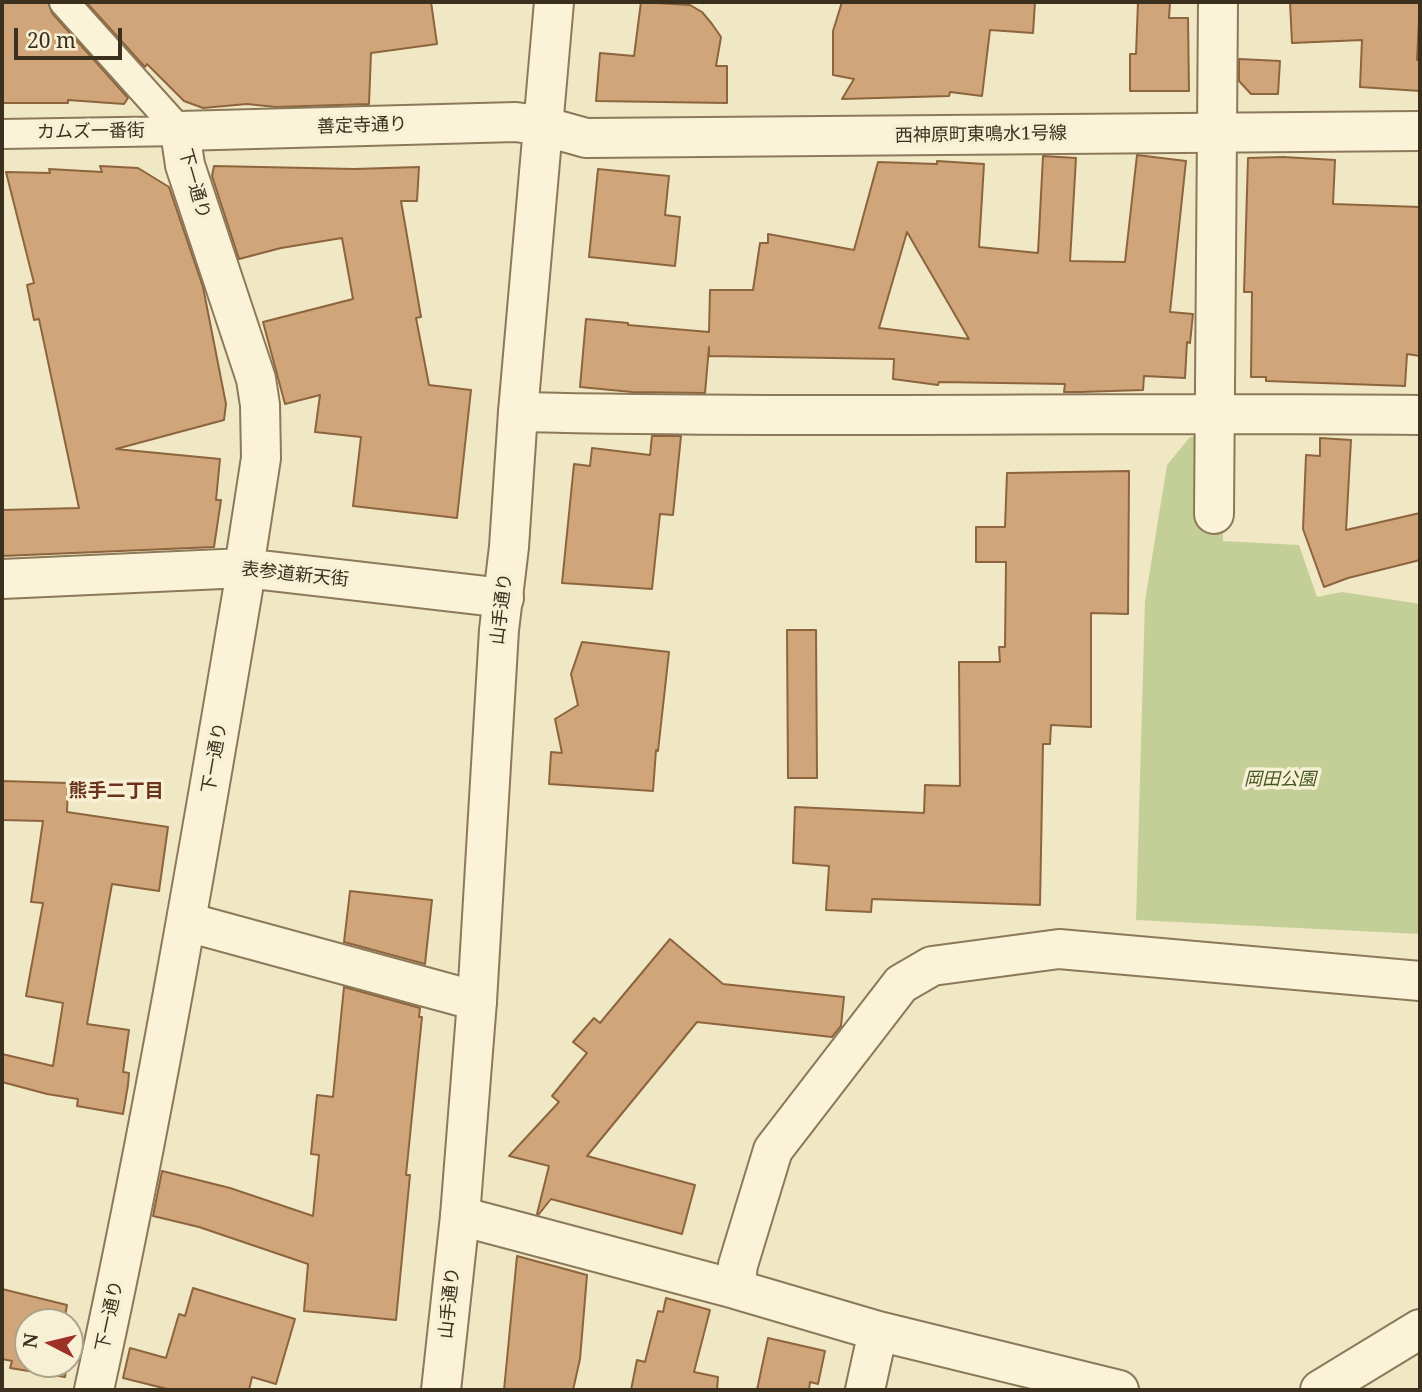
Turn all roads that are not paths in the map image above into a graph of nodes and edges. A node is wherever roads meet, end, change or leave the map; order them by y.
1 (64, 2) edge
2 (554, 2) edge
3 (1217, 2) edge
4 (543, 126) junction
5 (180, 131) junction
6 (1420, 131) edge
7 (1217, 133) junction
8 (2, 134) edge
9 (518, 412) junction
10 (1215, 413) junction
11 (1420, 415) edge
12 (1214, 514) dead end
13 (244, 568) junction
14 (2, 579) edge
15 (504, 598) junction
16 (187, 922) junction
17 (1420, 981) edge
18 (477, 1001) junction
19 (460, 1216) junction
20 (735, 1289) junction
21 (1420, 1329) edge
22 (878, 1331) junction
23 (94, 1390) edge
24 (441, 1390) edge
25 (464, 1390) edge
26 (865, 1390) edge
27 (1119, 1390) edge
28 (1320, 1390) edge

1 - 5 street
2 - 4 street, 山手通り
3 - 7 street
4 - 5 street, 善定寺通り
4 - 7 street, 西神原町東鳴水1号線
4 - 9 street, 山手通り
5 - 8 street, カムズ一番街
5 - 13 street, 下一通り
6 - 7 street, 西神原町東鳴水1号線
7 - 10 street
9 - 10 street
9 - 15 street, 山手通り
10 - 11 street
10 - 12 street
13 - 14 street, 表参道新天街
13 - 15 street, 表参道新天街
13 - 16 street, 下一通り
15 - 18 street, 山手通り
16 - 18 street
16 - 23 street, 下一通り
17 - 20 street
18 - 19 street, 山手通り
19 - 20 street
19 - 24 street, 山手通り
19 - 25 street, 山手通り
20 - 22 street
21 - 28 street
22 - 26 street
22 - 27 street

